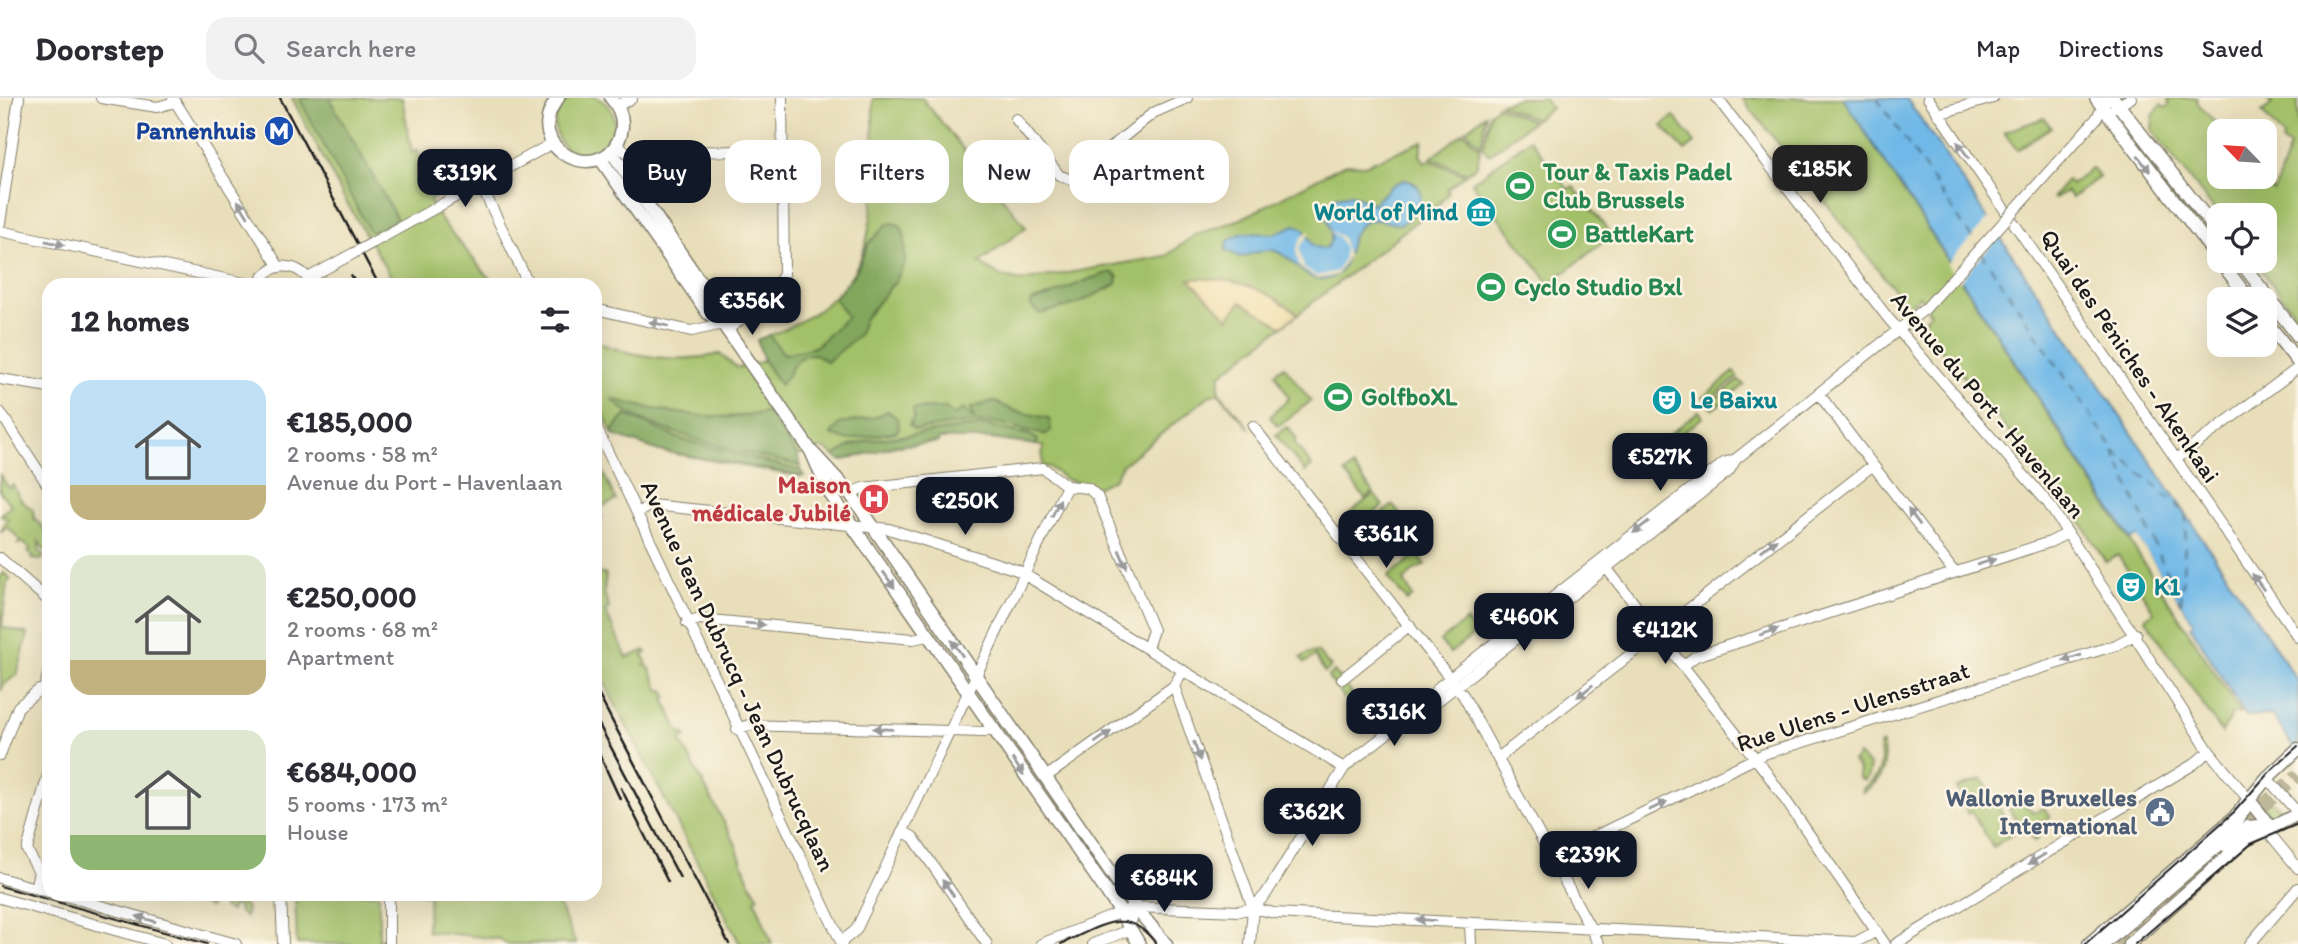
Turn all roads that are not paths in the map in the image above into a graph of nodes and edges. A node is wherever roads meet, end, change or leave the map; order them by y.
1 (19, 98) edge
2 (101, 98) edge
3 (558, 98) edge
4 (632, 98) edge
5 (782, 98) edge
6 (1187, 98) edge
7 (1717, 98) edge
8 (1928, 98) edge
9 (1993, 98) edge
10 (2131, 98) edge
11 (174, 100) edge
12 (614, 102) edge
13 (2108, 102) edge
14 (1938, 114) junction
15 (1016, 119) dead end
16 (784, 140) edge
17 (553, 143) junction
18 (609, 151) junction
19 (725, 151) edge
20 (480, 183) junction
21 (785, 203) edge
22 (2207, 220) edge
23 (0, 223) edge
24 (0, 231) edge
25 (279, 267) junction
26 (2248, 273) edge
27 (223, 278) edge
28 (262, 278) edge
29 (306, 278) edge
30 (316, 278) edge
31 (526, 278) edge
32 (2240, 287) edge
33 (602, 311) edge
34 (725, 327) junction
35 (1899, 331) junction
36 (2277, 335) edge
37 (2298, 336) edge
38 (2298, 362) edge
39 (2298, 368) edge
40 (0, 379) edge
41 (42, 386) edge
42 (1819, 394) junction
43 (0, 412) edge
44 (1253, 426) dead end
45 (602, 440) edge
46 (811, 452) junction
47 (2176, 458) junction
48 (1873, 465) junction
49 (42, 476) edge
50 (1066, 486) junction
51 (850, 493) junction
52 (637, 513) junction
53 (850, 524) junction
54 (874, 527) junction
55 (2068, 533) junction
56 (0, 558) edge
57 (1603, 563) junction
58 (1954, 572) junction
59 (1025, 574) junction
60 (42, 595) edge
61 (687, 623) junction
62 (1410, 625) junction
63 (1658, 633) junction
64 (2136, 634) junction
65 (927, 636) junction
66 (2298, 637) edge
67 (1147, 648) junction
68 (1684, 666) junction
69 (1184, 670) junction
70 (975, 673) junction
71 (1342, 679) dead end
72 (1454, 682) junction
73 (1174, 687) junction
74 (42, 692) edge
75 (967, 692) junction
76 (991, 728) junction
77 (737, 729) junction
78 (951, 731) junction
79 (2297, 749) edge
80 (2209, 751) junction
81 (0, 755) edge
82 (1498, 758) junction
83 (1755, 758) junction
84 (1344, 768) junction
85 (1047, 776) junction
86 (2266, 778) junction
87 (42, 796) edge
88 (2249, 800) junction
89 (2298, 813) edge
90 (2270, 825) junction
91 (902, 831) junction
92 (1552, 857) junction
93 (2297, 865) edge
94 (42, 870) edge
95 (39, 872) junction
96 (0, 878) edge
97 (35, 888) junction
98 (2298, 888) edge
99 (42, 890) edge
100 (0, 898) edge
101 (84, 901) edge
102 (281, 901) edge
103 (389, 901) edge
104 (1135, 906) junction
105 (1253, 908) junction
106 (1120, 911) junction
107 (1470, 923) junction
108 (1592, 929) junction
109 (1129, 930) junction
110 (1874, 933) junction
111 (842, 943) edge
112 (164, 944) edge
113 (236, 944) edge
114 (283, 944) edge
115 (389, 944) edge
116 (987, 944) edge
117 (1041, 944) edge
118 (1093, 944) edge
119 (1139, 944) edge
120 (1166, 944) edge
121 (1250, 944) edge
122 (1471, 944) edge
123 (1599, 944) edge
124 (1885, 944) edge
125 (1896, 944) edge
126 (2089, 944) edge
127 (2102, 944) edge
128 (2112, 944) edge
129 (2129, 944) edge
130 (2250, 944) edge

1 - 23 street
2 - 11 street
3 - 17 main road
4 - 12 street
5 - 16 street
6 - 15 street
7 - 35 street, Avenue du Port - Havenlaan
8 - 14 street, Quai des Péniches - Akenkaai
9 - 14 street
10 - 13 street
25 -> 11 street
12 - 18 main road
13 - 22 main road
13 -> 32 main road
13 - 35 street, bridge
47 -> 14 street, Quai des Péniches - Akenkaai
17 - 18 main road
17 - 20 street
18 - 19 street
18 - 34 main road
20 - 30 street, bridge
20 - 31 street
21 - 34 street
24 -> 27 street
25 - 28 street
25 - 29 street
26 - 37 main road
34 -> 33 street
34 - 46 main road
35 - 42 street
35 - 55 street, Avenue du Port - Havenlaan
36 - 38 main road
39 - 47 street
40 - 41 street
42 - 48 street
42 - 57 street
43 - 49 street
44 - 62 street
45 - 52 street, Avenue Jean Dubrucq - Jean Dubrucqlaan
46 - 51 main road
46 - 53 main road
66 -> 47 street, Quai des Péniches - Akenkaai
58 -> 48 street
63 -> 48 street
50 - 51 street
59 -> 50 street
50 -> 67 street
51 - 54 main road
52 - 53 street
52 - 61 street, Avenue Jean Dubrucq - Jean Dubrucqlaan
53 - 54 street
53 -> 65 main road
54 - 59 street
70 -> 54 main road
58 -> 55 street
55 - 64 street, Avenue du Port - Havenlaan
56 - 60 street
57 - 63 street
57 - 72 street
68 -> 58 street
59 - 67 street
59 - 70 street
61 -> 65 street
61 - 77 street, Avenue Jean Dubrucq - Jean Dubrucqlaan
62 - 71 street
62 - 72 street
63 - 68 street
63 -> 82 street
64 - 80 street, Avenue du Port - Havenlaan
64 -> 83 street, Rue Ulens - Ulensstraat
65 - 75 main road
67 - 69 street
68 - 83 street
69 - 73 street
69 - 84 street
70 - 75 street
70 - 85 main road
72 - 82 street
72 - 84 street
85 -> 73 street
73 -> 105 street
74 - 81 street
75 - 76 main road
75 - 78 street
76 - 78 street
76 -> 106 main road
78 -> 77 street
77 - 111 street, Avenue Jean Dubrucq - Jean Dubrucqlaan
78 - 91 street
79 - 86 main road
80 - 88 street, Avenue du Port - Havenlaan
80 -> 125 street
82 - 92 street
92 -> 83 street, Rue Ulens - Ulensstraat
83 - 110 street
84 - 105 street
85 - 104 main road
86 - 88 main road
86 - 89 street
87 - 95 street
88 - 90 main road
88 - 126 main road
88 - 127 highway
89 - 90 main road
90 - 93 street
90 - 128 highway
90 - 129 main road
91 - 111 street
116 -> 91 street
92 - 108 street
94 - 95 street
95 - 97 street
96 - 97 street
97 - 99 street
98 - 130 street
100 - 112 street
113 -> 101 street
102 - 114 street
103 - 115 street
104 - 105 street
104 - 106 street
104 - 109 street
104 - 120 main road
107 -> 105 street
105 - 121 street
106 - 109 main road
106 - 117 street
107 - 108 street
107 - 122 street
108 - 110 street
108 - 123 street
109 - 118 street
109 - 119 main road
110 - 124 street

